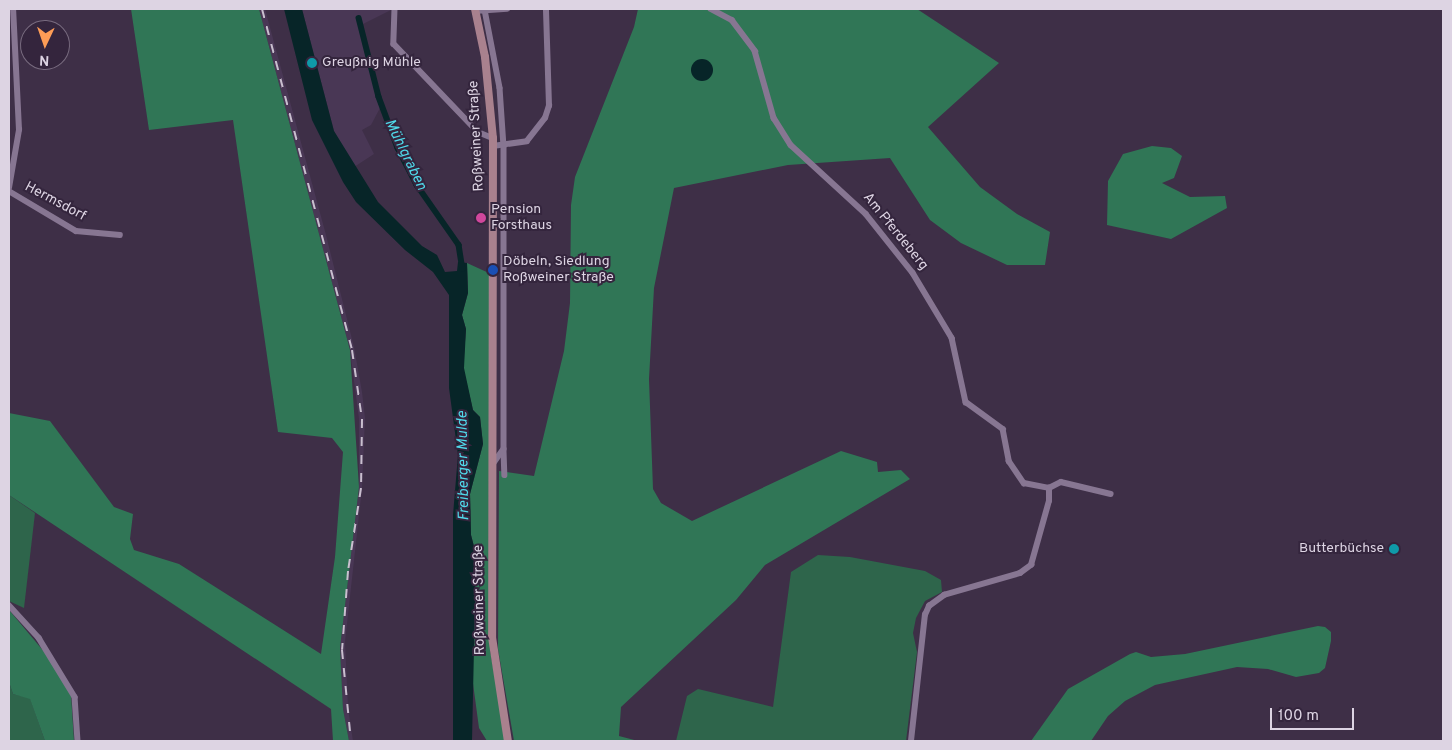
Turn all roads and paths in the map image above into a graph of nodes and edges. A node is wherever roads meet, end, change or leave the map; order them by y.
1 (14, 9) edge
2 (507, 9) edge
3 (546, 9) edge
4 (711, 9) edge
5 (395, 10) edge
6 (475, 10) edge
7 (485, 10) edge
8 (493, 142) junction
9 (504, 146) junction
10 (9, 190) edge
11 (493, 193) junction
12 (504, 193) junction
13 (120, 235) dead end
14 (493, 252) junction
15 (504, 252) junction
16 (504, 449) junction
17 (493, 465) junction
18 (505, 474) dead end
19 (1048, 488) junction
20 (1111, 494) dead end
21 (9, 605) edge
22 (78, 741) edge
23 (508, 741) edge
24 (911, 741) edge

1 - 10 street, Hermsdorf
2 - 7 street
3 - 9 street
4 - 19 street, Am Pferdeberg
5 - 8 street
6 - 7 street
6 - 8 main road, Roßweiner Straße
7 - 9 street
8 - 9 street
8 - 11 main road, Roßweiner Straße
9 - 12 street
10 - 13 street, Hermsdorf
11 - 12 street
11 - 14 main road, Roßweiner Straße
12 - 15 street
14 - 15 street
14 - 17 main road, Roßweiner Straße
15 - 16 street
16 - 17 street
16 - 18 street
17 - 23 main road, Roßweiner Straße
19 - 20 street
19 - 24 street
21 - 22 street

